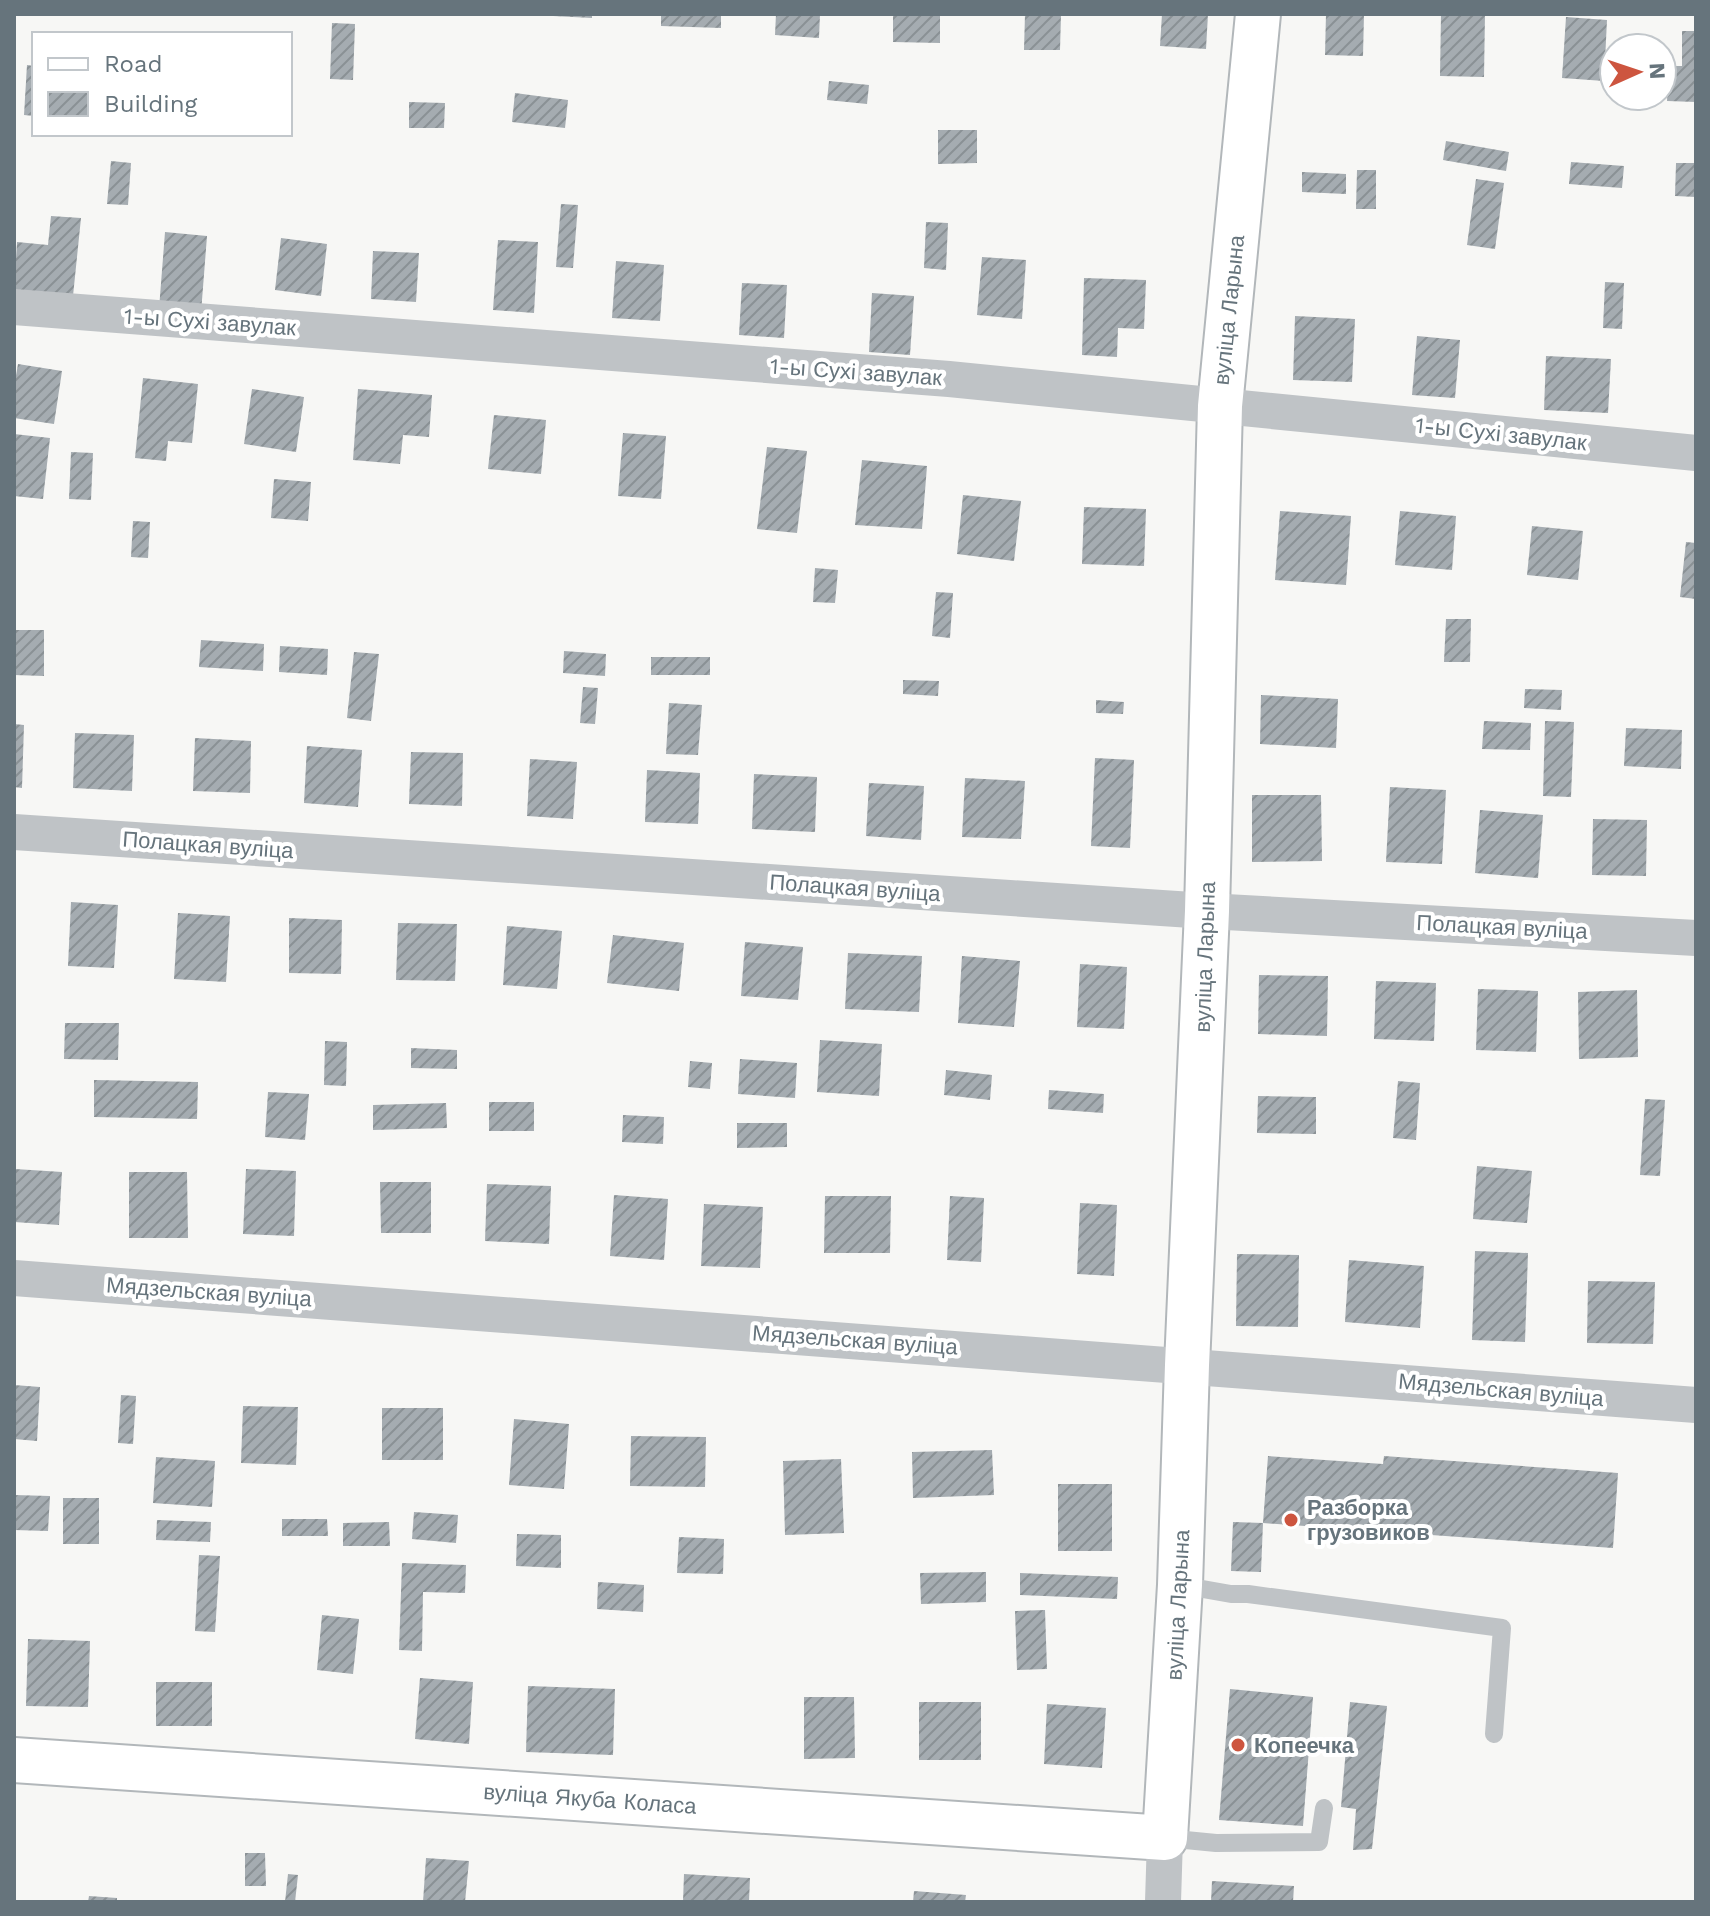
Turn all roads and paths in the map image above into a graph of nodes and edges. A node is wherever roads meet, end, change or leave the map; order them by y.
1 (1258, 14) edge
2 (14, 307) edge
3 (1220, 406) junction
4 (1696, 453) edge
5 (14, 832) edge
6 (1207, 911) junction
7 (1696, 938) edge
8 (14, 1278) edge
9 (1187, 1365) junction
10 (1696, 1405) edge
11 (1180, 1585) junction
12 (1494, 1734) dead end
13 (14, 1760) edge
14 (1324, 1808) dead end
15 (1165, 1838) junction
16 (1163, 1902) edge

1 - 3 street, вуліца Ларына
2 - 3 street, 1-ы Сухі завулак
3 - 4 street, 1-ы Сухі завулак
3 - 6 street, вуліца Ларына
5 - 6 street, Полацкая вуліца
6 - 7 street, Полацкая вуліца
6 - 9 street, вуліца Ларына
8 - 9 street, Мядзельская вуліца
9 - 10 street, Мядзельская вуліца
9 - 11 street, вуліца Ларына
11 - 12 lane
11 - 15 street, вуліца Ларына
13 - 15 street, вуліца Якуба Коласа
14 - 15 lane
15 - 16 street, вуліца Ларына

